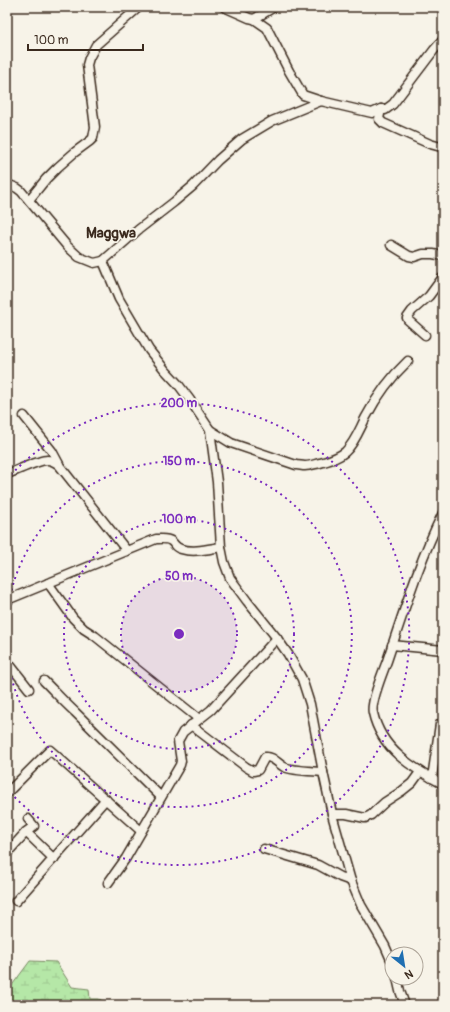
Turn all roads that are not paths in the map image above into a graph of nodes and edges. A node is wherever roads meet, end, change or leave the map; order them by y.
1 (139, 7) edge
2 (224, 7) edge
3 (274, 7) edge
4 (254, 19) junction
5 (443, 40) edge
6 (321, 101) junction
7 (381, 109) junction
8 (442, 147) dead end
9 (7, 184) edge
10 (29, 200) junction
11 (391, 245) dead end
12 (443, 256) edge
13 (103, 261) junction
14 (443, 277) edge
15 (425, 335) dead end
16 (408, 361) dead end
17 (24, 416) dead end
18 (210, 430) junction
19 (59, 465) junction
20 (7, 474) edge
21 (443, 513) edge
22 (221, 547) junction
23 (127, 551) junction
24 (48, 583) junction
25 (7, 600) edge
26 (277, 638) junction
27 (392, 645) junction
28 (443, 650) edge
29 (7, 661) edge
30 (44, 681) dead end
31 (30, 689) dead end
32 (200, 719) junction
33 (440, 724) dead end
34 (191, 725) junction
35 (323, 772) junction
36 (420, 772) junction
37 (432, 778) junction
38 (443, 784) edge
39 (7, 793) edge
40 (161, 796) junction
41 (106, 800) junction
42 (332, 814) junction
43 (141, 831) junction
44 (264, 849) dead end
45 (7, 853) edge
46 (54, 859) junction
47 (351, 882) junction
48 (108, 884) dead end
49 (16, 901) dead end
50 (385, 946) edge
51 (399, 986) edge
52 (405, 1005) edge

1 - 10 street
2 - 4 street
3 - 4 street
4 - 6 street
5 - 7 street
6 - 7 street
6 - 13 street
7 - 8 street
9 - 10 street
10 - 13 street
11 - 12 street
13 - 18 street
14 - 15 street
16 - 18 street
17 - 19 street
18 - 22 street
19 - 20 street
19 - 23 street
21 - 27 street
22 - 23 street
22 - 26 street
23 - 24 street
24 - 25 street
24 - 32 street
26 - 32 street
26 - 35 street
27 - 28 street
27 - 36 street
29 - 31 street
30 - 40 street
32 - 34 street
33 - 37 street
34 - 35 street
34 - 40 street
35 - 42 street
36 - 37 street
36 - 42 street
37 - 38 street
39 - 41 street
40 - 43 street
41 - 43 street
41 - 46 street
42 - 47 street
43 - 48 street
44 - 47 street
45 - 46 street
46 - 49 street
47 - 50 street
51 - 52 street

